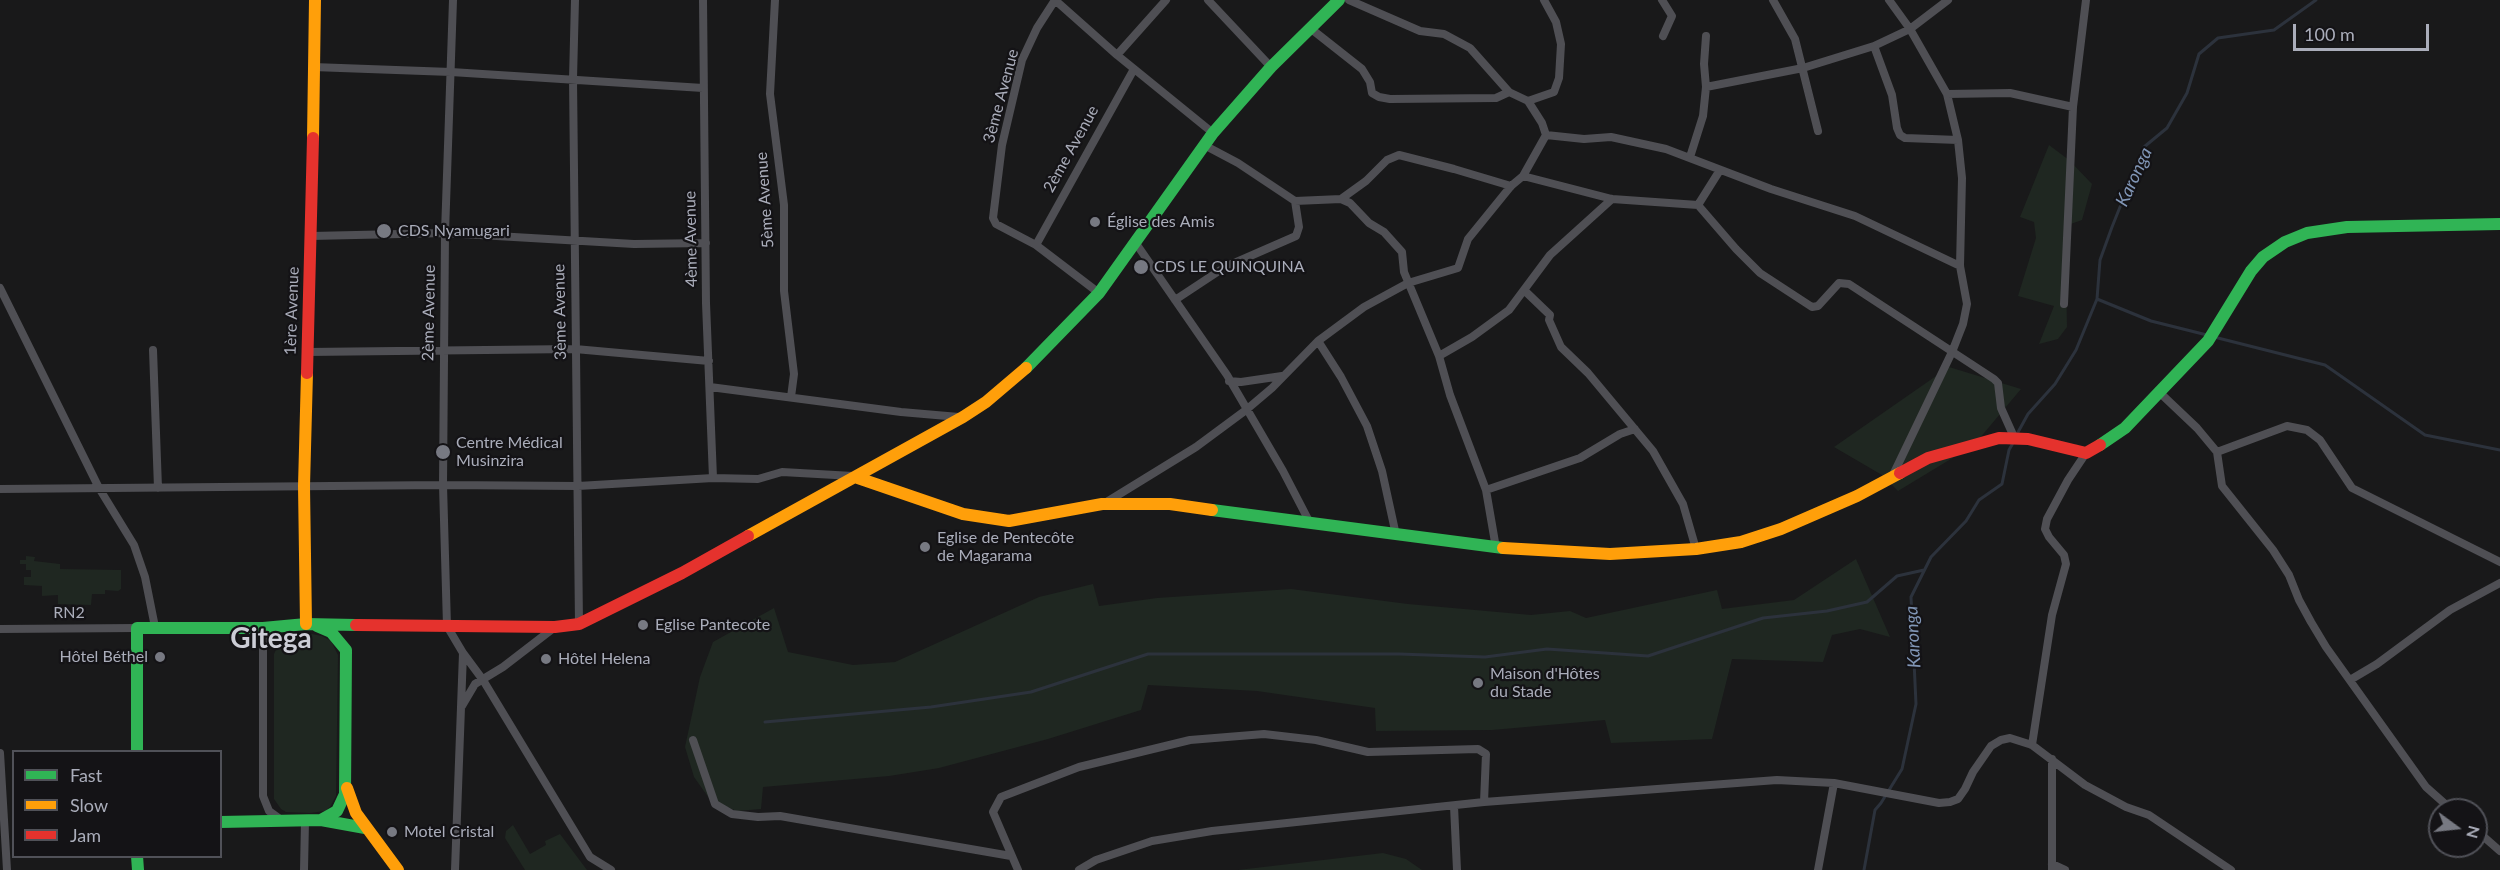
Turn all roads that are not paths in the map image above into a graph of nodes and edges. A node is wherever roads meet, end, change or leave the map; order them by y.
1 (315, 0) edge
2 (453, 0) edge
3 (575, 0) edge
4 (703, 0) edge
5 (775, 0) edge
6 (1055, 0) edge
7 (1166, 0) edge
8 (1208, 0) edge
9 (1339, 0) edge
10 (1349, 0) edge
11 (1544, 0) edge
12 (1662, 0) edge
13 (1773, 0) edge
14 (1889, 0) edge
15 (1948, 0) edge
16 (2086, 0) edge
17 (1310, 28) junction
18 (1910, 29) junction
19 (1663, 36) dead end
20 (1706, 36) dead end
21 (1874, 46) junction
22 (1117, 55) junction
23 (1270, 67) junction
24 (313, 68) junction
25 (1803, 68) junction
26 (1134, 69) junction
27 (452, 72) junction
28 (573, 79) junction
29 (1706, 87) junction
30 (703, 88) junction
31 (1509, 92) junction
32 (1947, 94) junction
33 (1528, 101) junction
34 (2073, 107) junction
35 (1818, 131) dead end
36 (1213, 133) junction
37 (1546, 135) junction
38 (1958, 140) junction
39 (1204, 145) junction
40 (1690, 157) junction
41 (1720, 170) junction
42 (1523, 176) junction
43 (1511, 186) junction
44 (1341, 199) junction
45 (1611, 199) junction
46 (1295, 201) junction
47 (1698, 205) junction
48 (2500, 224) edge
49 (445, 233) junction
50 (311, 236) junction
51 (574, 241) junction
52 (1135, 242) junction
53 (706, 243) junction
54 (1036, 245) junction
55 (1960, 266) junction
56 (1408, 283) junction
57 (0, 288) edge
58 (1525, 291) junction
59 (1099, 293) junction
60 (2, 298) edge
61 (1175, 300) junction
62 (2064, 304) dead end
63 (1318, 341) junction
64 (443, 349) junction
65 (575, 349) junction
66 (153, 350) dead end
67 (307, 352) junction
68 (1952, 352) junction
69 (1439, 356) junction
70 (709, 361) junction
71 (1282, 376) junction
72 (1229, 381) junction
73 (710, 387) junction
74 (2158, 392) junction
75 (791, 397) junction
76 (1246, 410) junction
77 (963, 417) junction
78 (1635, 429) junction
79 (2014, 437) junction
80 (2217, 452) junction
81 (2086, 453) junction
82 (855, 477) junction
83 (713, 478) junction
84 (1892, 478) junction
85 (443, 485) junction
86 (304, 486) junction
87 (579, 486) junction
88 (99, 488) junction
89 (158, 488) junction
90 (0, 489) edge
91 (1486, 490) junction
92 (1102, 504) junction
93 (1310, 523) junction
94 (1396, 535) junction
95 (1496, 548) junction
96 (1696, 549) junction
97 (2500, 562) edge
98 (2500, 583) edge
99 (309, 624) junction
100 (579, 624) junction
101 (376, 625) junction
102 (447, 626) junction
103 (155, 627) junction
104 (555, 627) junction
105 (137, 628) junction
106 (263, 628) junction
107 (0, 629) edge
108 (346, 650) junction
109 (463, 653) junction
110 (483, 680) junction
111 (2350, 680) junction
112 (459, 721) junction
113 (693, 740) dead end
114 (2032, 746) junction
115 (137, 750) edge
116 (0, 753) edge
117 (2052, 759) junction
118 (345, 782) junction
119 (1834, 783) junction
120 (2438, 798) edge
121 (1485, 801) junction
122 (1454, 806) junction
123 (9, 814) edge
124 (321, 820) junction
125 (287, 821) junction
126 (305, 821) junction
127 (222, 822) edge
128 (364, 828) junction
129 (2488, 840) edge
130 (2500, 851) edge
131 (590, 856) junction
132 (1011, 856) junction
133 (2052, 867) edge
134 (7, 870) edge
135 (304, 870) edge
136 (398, 870) edge
137 (454, 870) edge
138 (601, 870) edge
139 (611, 870) edge
140 (1018, 870) edge
141 (1079, 870) edge
142 (1457, 870) edge
143 (1818, 870) edge
144 (2065, 870) edge
145 (2231, 870) edge

1 - 24 main road, 1ère Avenue
2 - 27 street, 2ème Avenue
3 - 28 street, 3ème Avenue
4 - 30 street, 4ème Avenue
5 - 75 street, 5ème Avenue
6 - 22 street
6 - 54 street, 3ème Avenue
7 - 22 street
8 - 23 street
9 - 17 main road
10 - 31 street
11 - 33 street
12 - 19 street
13 - 25 street
14 - 18 street
15 - 18 street
16 - 34 street
17 - 23 main road
17 - 31 street
18 - 21 street
18 - 32 street
20 - 29 street
21 - 25 street
21 - 38 street
22 - 26 street
23 - 36 main road
24 - 27 street
24 - 50 main road, 1ère Avenue
25 - 29 street
25 - 35 street
26 - 36 street
26 - 54 street, 2ème Avenue
27 - 28 street
27 - 49 street, 2ème Avenue
28 - 30 street
28 - 51 street, 3ème Avenue
29 - 40 street
30 - 53 street, 4ème Avenue
31 - 33 street
32 - 34 street
32 - 38 street
33 - 37 street
34 - 62 street
36 - 39 main road
37 - 40 street
37 - 42 street
38 - 55 street
39 - 46 street
39 - 52 main road
40 - 41 street
41 - 47 street
41 - 55 street
42 - 43 street
42 - 45 street
43 - 44 street
43 - 56 street
44 - 46 street
44 - 56 street
45 - 47 street
45 - 58 street
46 - 61 street
47 - 68 street
48 - 74 main road
49 - 50 street
49 - 51 street
49 - 64 street, 2ème Avenue
50 - 67 main road, 1ère Avenue
51 - 53 street
51 - 65 street, 3ème Avenue
52 - 59 main road
52 - 61 street
53 - 70 street, 4ème Avenue
54 - 59 street, 3ème Avenue
55 - 68 street
56 - 63 street
56 - 69 street
57 - 60 street
58 - 69 street
58 - 78 street
59 - 77 main road
60 - 88 street
61 - 72 street
63 - 71 street
63 - 94 street
64 - 65 street
64 - 67 street
64 - 85 street, 2ème Avenue
65 - 70 street
65 - 87 street, 3ème Avenue
66 - 89 street
67 - 86 main road, 1ère Avenue
68 - 79 street
68 - 84 street
69 - 91 street
70 - 73 street, 4ème Avenue
71 - 72 street
71 - 76 street
72 - 76 street
73 - 75 street
73 - 83 street, 4ème Avenue
74 - 80 street
74 - 81 main road
75 - 77 street
76 - 92 street
76 - 93 street
77 - 82 main road
78 - 91 street
78 - 96 street
79 - 81 main road
79 - 84 main road
80 - 97 street
80 - 111 street
81 - 114 street
82 - 83 street
82 - 92 main road
82 - 100 main road
83 - 87 street
84 - 96 main road
85 - 86 street
85 - 87 street
85 - 102 street, 2ème Avenue
86 - 89 street
86 - 99 main road, 1ère Avenue
87 - 100 street, 3ème Avenue
88 - 89 street
88 - 90 street
88 - 103 street
91 - 95 street
92 - 93 main road
93 - 94 main road
94 - 95 main road
95 - 96 main road
98 - 111 street
99 - 101 main road
99 - 106 main road
99 - 108 main road
100 - 104 main road
101 - 102 main road
101 - 108 main road
102 - 104 main road
102 - 109 street
103 - 105 main road
103 - 106 main road
104 - 110 street
105 - 107 street, RN2
105 - 115 main road
106 - 125 street
108 - 118 main road
109 - 110 street
109 - 112 street
110 - 112 street
110 - 131 street
111 - 120 street
112 - 137 street
113 - 132 street
114 - 117 street
114 - 119 street
116 - 123 street
117 - 133 street
117 - 145 street
118 - 124 main road
118 - 128 main road
119 - 121 street
119 - 143 street
121 - 122 street
121 - 132 street
122 - 141 street
122 - 142 street
123 - 134 street
124 - 126 main road
124 - 128 main road
125 - 126 main road
125 - 127 main road
126 - 135 street
128 - 136 main road
129 - 130 street
131 - 138 street
131 - 139 street
132 - 140 street
133 - 144 street

